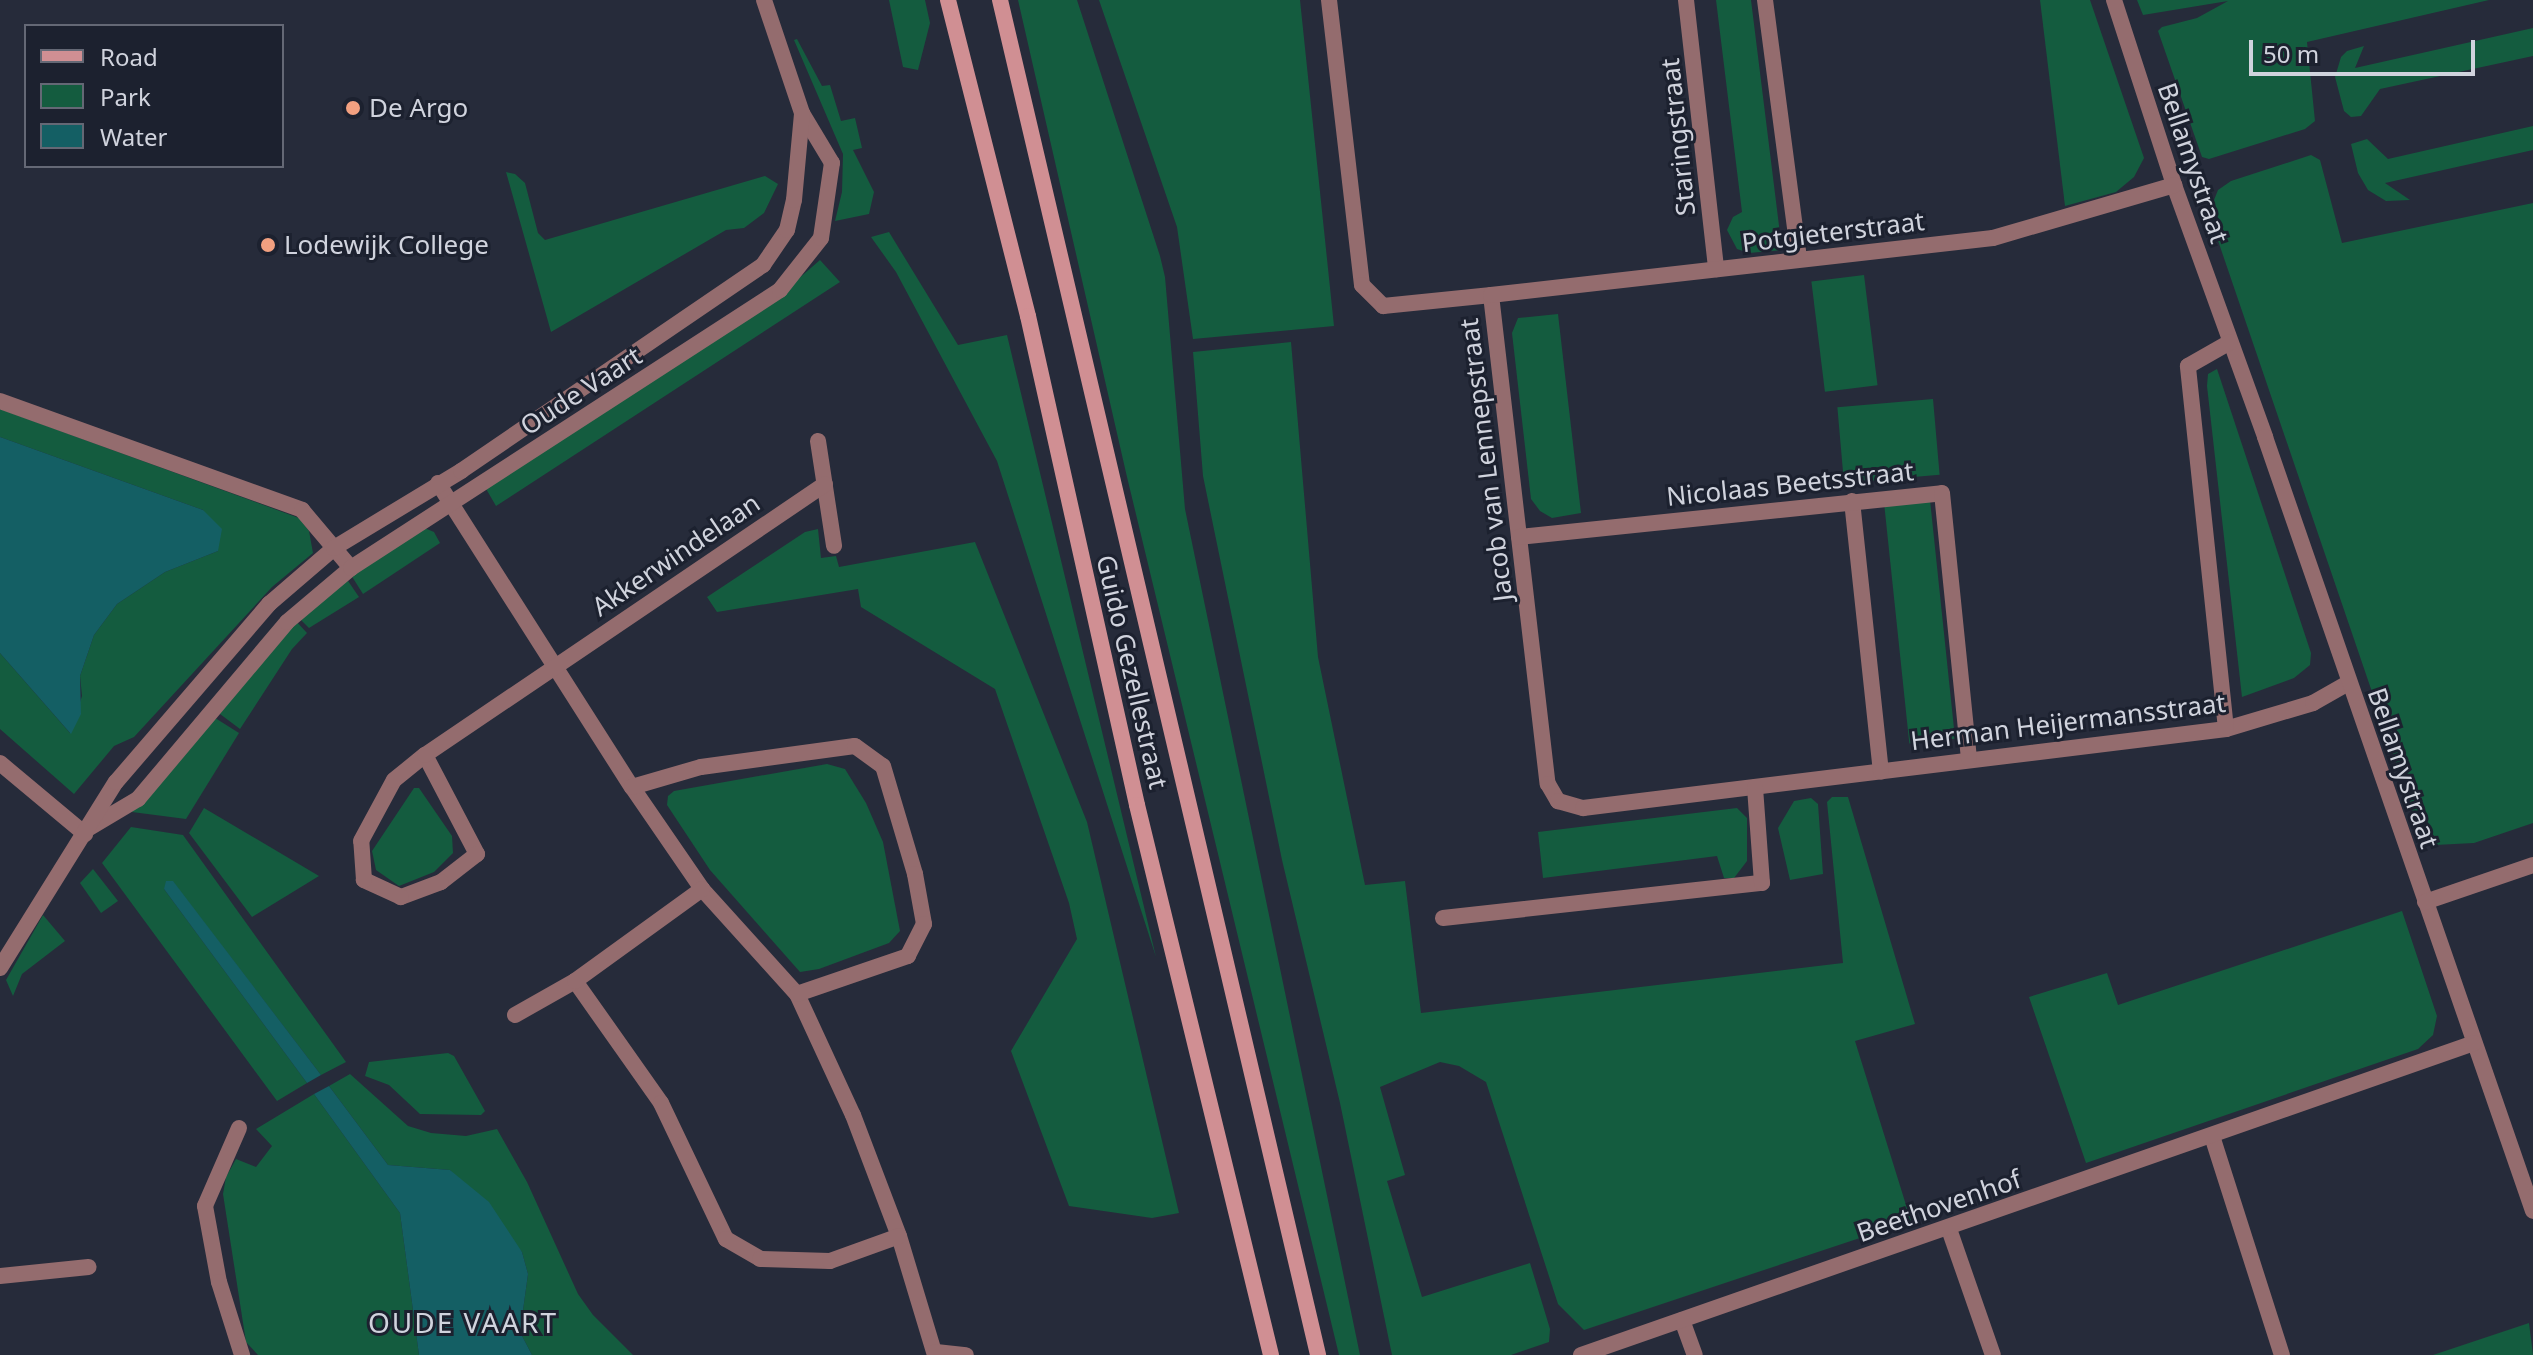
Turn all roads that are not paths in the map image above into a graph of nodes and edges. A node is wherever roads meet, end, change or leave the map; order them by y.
1 (764, 0) edge
2 (948, 0) edge
3 (1000, 0) edge
4 (1329, 0) edge
5 (1686, 0) edge
6 (1765, 0) edge
7 (2114, 0) edge
8 (802, 113) junction
9 (2174, 185) junction
10 (1799, 258) junction
11 (1716, 269) junction
12 (1491, 295) junction
13 (2230, 342) junction
14 (0, 401) edge
15 (818, 441) dead end
16 (438, 483) junction
17 (825, 484) junction
18 (1852, 501) junction
19 (452, 506) junction
20 (1519, 537) junction
21 (834, 546) dead end
22 (334, 548) junction
23 (351, 568) junction
24 (554, 666) junction
25 (2348, 683) junction
26 (2226, 729) junction
27 (425, 755) junction
28 (1969, 759) junction
29 (0, 763) edge
30 (1881, 771) junction
31 (632, 787) junction
32 (1755, 787) junction
33 (1558, 801) joint
34 (86, 832) junction
35 (2533, 865) edge
36 (702, 889) junction
37 (2425, 902) junction
38 (1443, 918) dead end
39 (0, 968) edge
40 (575, 981) junction
41 (797, 994) junction
42 (515, 1015) dead end
43 (2474, 1043) junction
44 (239, 1128) dead end
45 (2212, 1136) junction
46 (2533, 1211) edge
47 (1949, 1229) junction
48 (899, 1236) junction
49 (89, 1267) dead end
50 (0, 1276) edge
51 (1682, 1320) junction
52 (936, 1353) edge
53 (242, 1355) edge
54 (966, 1355) edge
55 (1271, 1355) edge
56 (1318, 1355) edge
57 (1581, 1355) edge
58 (1695, 1355) edge
59 (1993, 1355) edge
60 (2282, 1355) edge

1 - 8 street
2 - 55 main road, Guido Gezellestraat
3 - 56 main road, Guido Gezellestraat
4 - 12 street, Jacob van Lennepstraat
5 - 11 street, Staringstraat
6 - 10 street
7 - 9 street, Bellamystraat
8 - 16 street, Oude Vaart
8 - 19 street, Oude Vaart
9 - 10 street, Potgieterstraat
9 - 13 street, Bellamystraat
10 - 11 street, Potgieterstraat
11 - 12 street, Potgieterstraat
12 - 20 street, Jacob van Lennepstraat
13 - 25 street, Bellamystraat
13 - 26 street
14 - 22 street
15 - 17 street
16 - 19 street
16 - 22 street, Oude Vaart
17 - 21 street
17 - 24 street, Akkerwindelaan
18 - 20 street, Nicolaas Beetsstraat
18 - 28 street, Nicolaas Beetsstraat
18 - 30 street, Herman Heijermansstraat
19 - 23 street, Oude Vaart
19 - 24 street
20 - 33 street, Jacob van Lennepstraat
22 - 23 street
22 - 34 street, Oude Vaart
23 - 34 street, Oude Vaart
24 - 27 street, Akkerwindelaan
24 - 31 street
25 - 26 street, Herman Heijermansstraat
25 - 37 street, Bellamystraat
26 - 28 street, Herman Heijermansstraat
27 - 27 street, Akkerwindelaan
28 - 30 street, Herman Heijermansstraat
29 - 34 street
30 - 32 street, Herman Heijermansstraat
31 - 36 street
31 - 41 street
32 - 33 street, Herman Heijermansstraat
32 - 38 street
34 - 39 street, Oude Vaart
35 - 37 street
36 - 40 street
36 - 41 street
37 - 43 street, Bellamystraat
40 - 42 street
40 - 48 street
41 - 48 street
43 - 45 street, Beethovenhof
43 - 46 street, Bellamystraat
44 - 53 street
45 - 47 street, Beethovenhof
45 - 60 street
47 - 51 street, Beethovenhof
47 - 59 street
48 - 52 street
49 - 50 street
51 - 57 street, Beethovenhof
51 - 58 street
52 - 54 street

